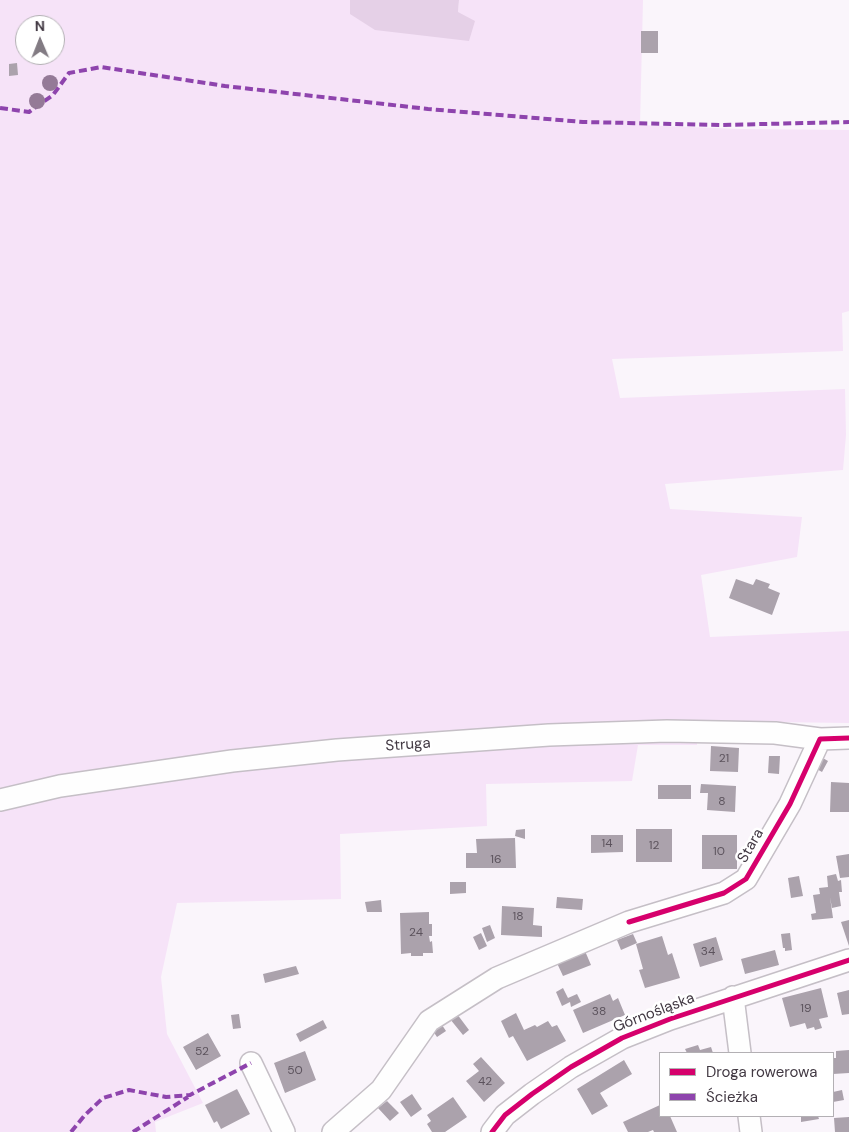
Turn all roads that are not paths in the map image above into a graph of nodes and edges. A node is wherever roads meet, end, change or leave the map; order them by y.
1 (849, 738) edge
2 (820, 739) junction
3 (0, 800) edge
4 (849, 960) edge
5 (733, 997) junction
6 (740, 1052) edge
7 (250, 1063) dead end
8 (749, 1117) edge
9 (284, 1132) edge
10 (333, 1132) edge
11 (492, 1132) edge
12 (751, 1132) edge

1 - 2 street
2 - 3 street, Struga
2 - 10 street, Stara
4 - 5 street, Górnośląska
5 - 6 street
5 - 11 street, Górnośląska
7 - 9 street
8 - 12 street

